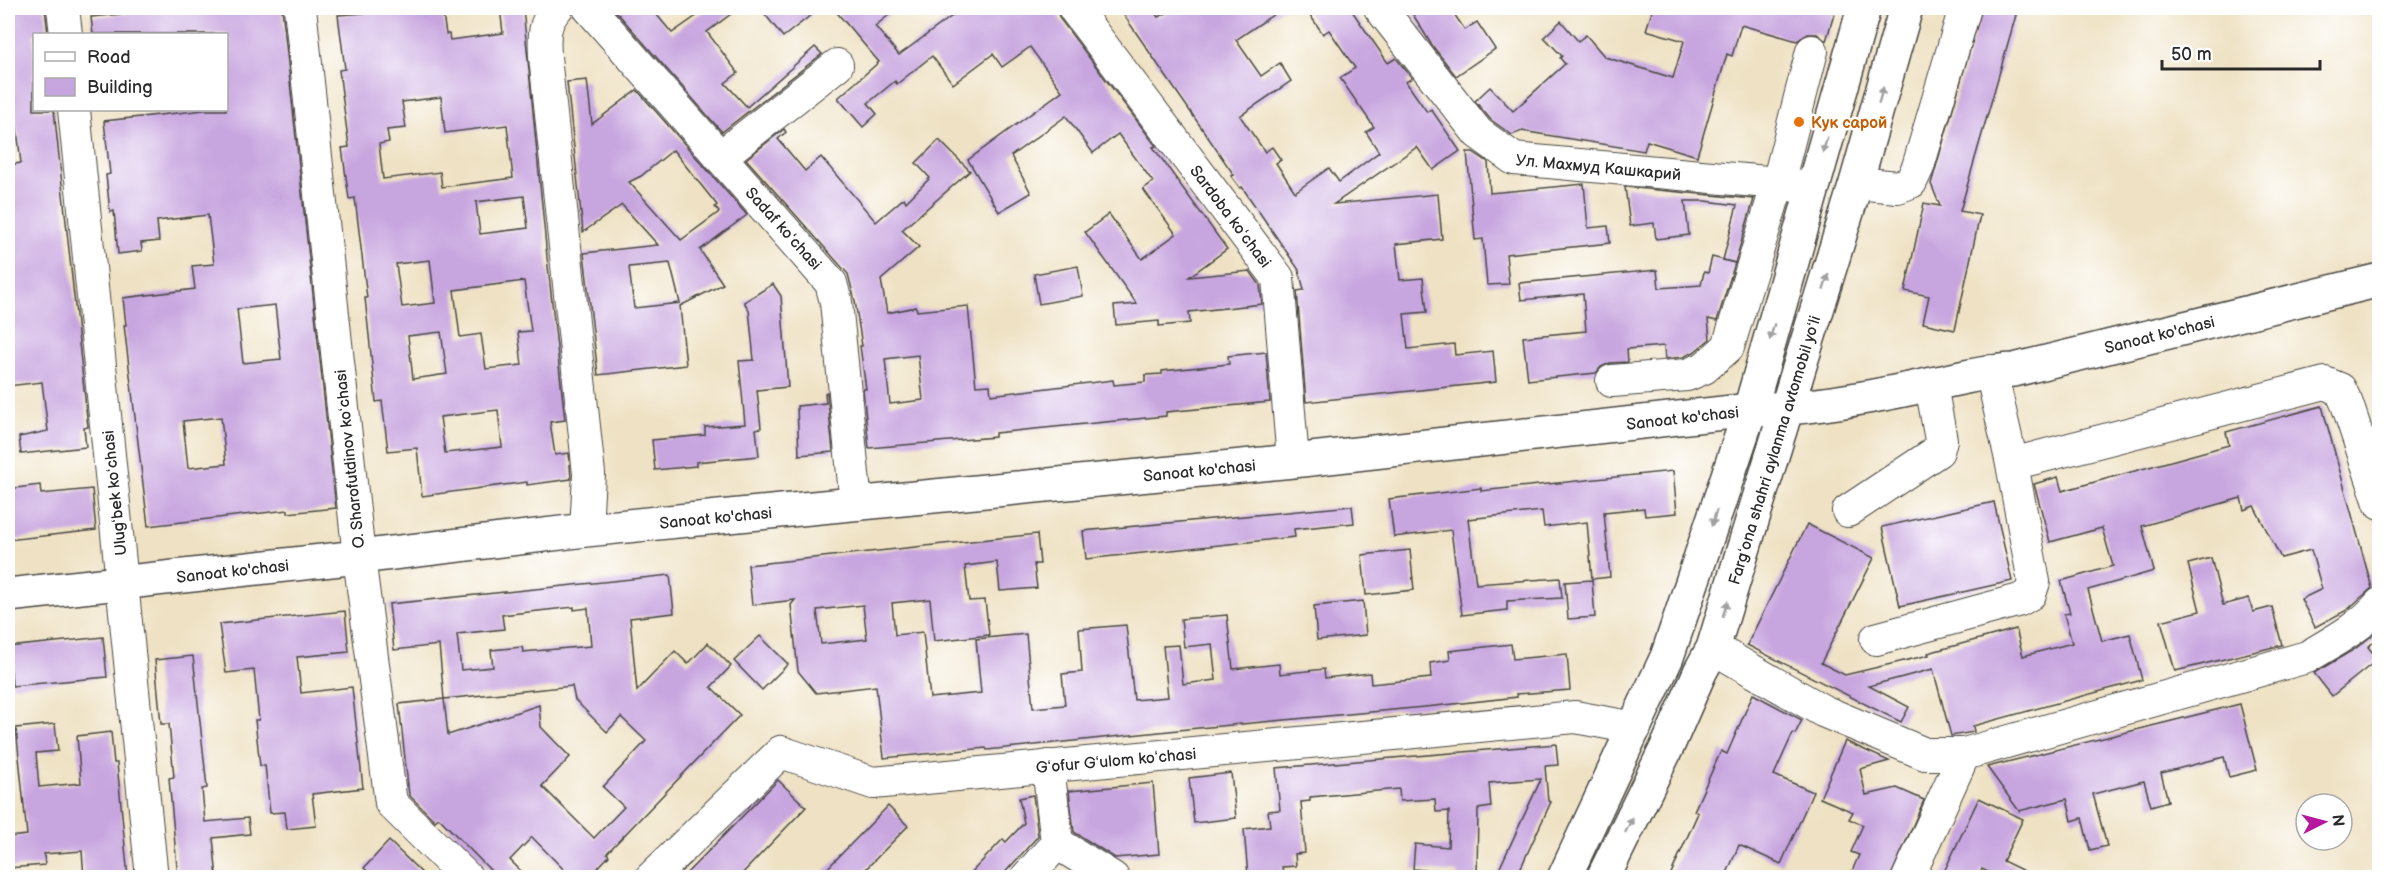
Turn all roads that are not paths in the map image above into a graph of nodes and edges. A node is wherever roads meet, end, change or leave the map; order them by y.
1 (63, 8) edge
2 (300, 8) edge
3 (557, 8) edge
4 (589, 8) edge
5 (1074, 8) edge
6 (1380, 8) edge
7 (1864, 8) edge
8 (1906, 8) edge
9 (1965, 8) edge
10 (66, 33) edge
11 (1812, 51) dead end
12 (837, 65) dead end
13 (74, 111) edge
14 (720, 157) junction
15 (1778, 183) junction
16 (1857, 183) junction
17 (1812, 189) junction
18 (2379, 280) edge
19 (1990, 371) junction
20 (1612, 381) dead end
21 (1931, 385) junction
22 (1750, 410) junction
23 (1786, 410) junction
24 (1293, 461) junction
25 (2012, 464) junction
26 (2379, 503) edge
27 (856, 504) junction
28 (1848, 511) dead end
29 (586, 530) junction
30 (360, 557) junction
31 (123, 583) junction
32 (8, 594) edge
33 (2379, 604) edge
34 (1876, 639) dead end
35 (1713, 648) junction
36 (1635, 728) junction
37 (1964, 754) junction
38 (1048, 766) junction
39 (1057, 843) junction
40 (152, 878) edge
41 (467, 878) edge
42 (651, 878) edge
43 (1026, 878) edge
44 (1113, 878) edge
45 (1564, 878) edge
46 (1603, 878) edge
47 (1908, 878) edge

1 - 10 street
2 - 30 street, O. Sharofutdinov koʻchasi
3 - 29 street
4 - 14 street, Sadaf koʻchasi
5 - 24 street, Sardoba koʻchasi
6 - 15 street, Ул. Махмуд Кашкарий
7 -> 17 main road
16 -> 8 main road, Fargʻona shahri aylanma avtomobil yoʻli
9 - 16 street
11 - 15 street
12 - 14 street
13 - 31 street, Ulugʻbek koʻchasi
14 - 27 street, Sadaf koʻchasi
15 - 17 street, Ул. Махмуд Кашкарий
15 - 20 street
23 -> 16 main road, Fargʻona shahri aylanma avtomobil yoʻli
17 -> 22 main road
18 - 19 main road, Sanoat ko'chasi
19 - 21 main road, Sanoat ko'chasi
19 - 25 street
21 - 23 main road, Sanoat ko'chasi
21 - 28 street
22 - 23 main road, Sanoat ko'chasi
22 - 24 main road, Sanoat ko'chasi
22 -> 36 main road
35 -> 23 main road, Fargʻona shahri aylanma avtomobil yoʻli
24 - 27 main road, Sanoat ko'chasi
25 - 26 street
25 - 34 street
27 - 29 main road, Sanoat ko'chasi
29 - 30 main road, Sanoat ko'chasi
30 - 31 main road, Sanoat ko'chasi
30 - 41 street, O. Sharofutdinov koʻchasi
31 - 32 main road, Sanoat ko'chasi
31 - 40 street, Ulugʻbek koʻchasi
33 - 37 street
35 - 37 street
46 -> 35 main road, Fargʻona shahri aylanma avtomobil yoʻli
36 - 38 street, Gʻofur Gʻulom koʻchasi
36 - 45 main road
37 - 47 street
38 - 39 street
38 - 42 street, Gʻofur Gʻulom koʻchasi
39 - 43 street
39 - 44 street

